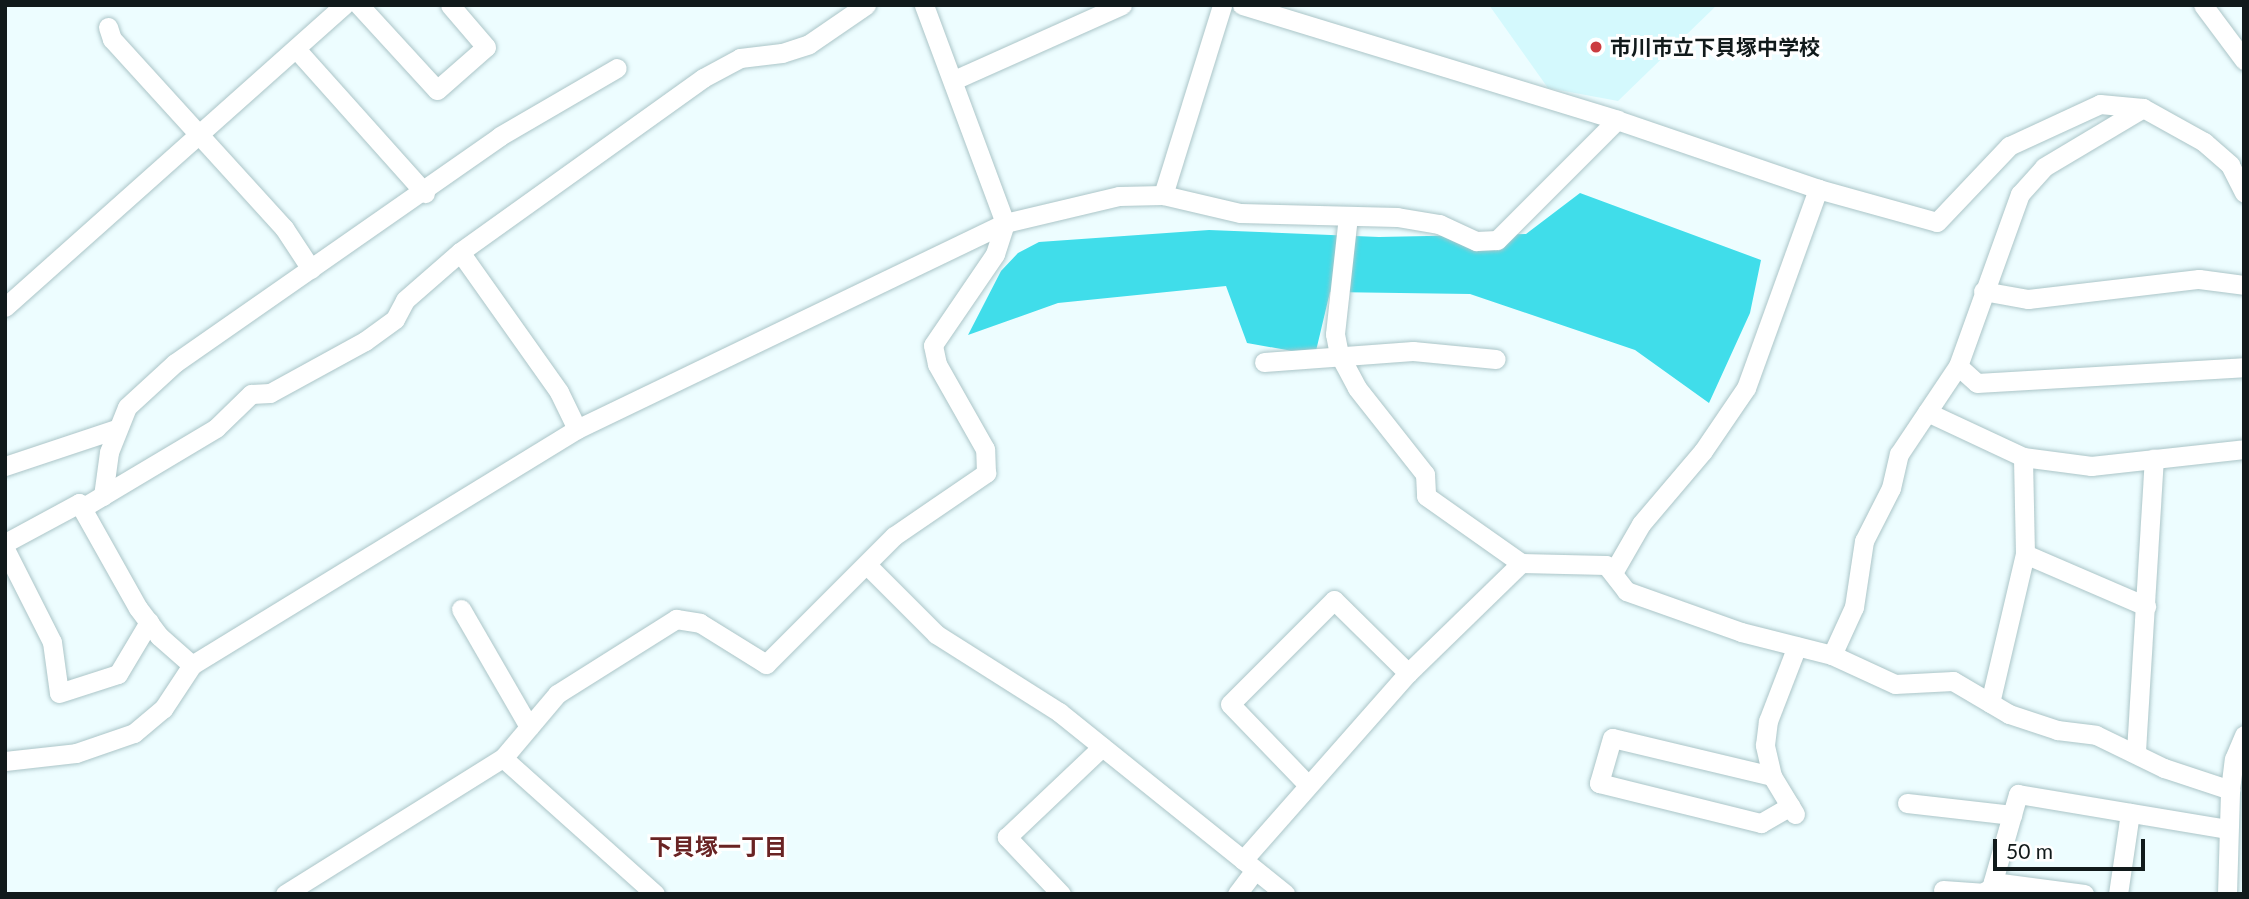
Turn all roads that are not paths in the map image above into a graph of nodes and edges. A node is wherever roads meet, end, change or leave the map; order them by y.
1 (344, 5) edge
2 (359, 5) edge
3 (450, 5) edge
4 (866, 5) edge
5 (1122, 5) edge
6 (1222, 5) edge
7 (1242, 5) edge
8 (2203, 5) edge
9 (927, 7) edge
10 (108, 27) dead end
11 (297, 50) junction
12 (2244, 60) edge
13 (617, 68) dead end
14 (954, 80) junction
15 (2143, 108) junction
16 (1617, 120) junction
17 (203, 135) junction
18 (2237, 159) edge
19 (1818, 189) junction
20 (425, 193) junction
21 (2244, 193) edge
22 (1163, 195) junction
23 (1348, 216) junction
24 (1005, 223) junction
25 (460, 252) junction
26 (311, 269) junction
27 (2244, 285) edge
28 (1983, 291) junction
29 (5, 307) edge
30 (1341, 357) junction
31 (1496, 359) dead end
32 (1264, 362) dead end
33 (1958, 366) junction
34 (2244, 367) edge
35 (1927, 412) junction
36 (116, 429) junction
37 (577, 429) junction
38 (2244, 449) edge
39 (2023, 457) junction
40 (2154, 459) junction
41 (5, 466) edge
42 (103, 496) junction
43 (82, 508) junction
44 (5, 543) edge
45 (5, 550) edge
46 (2025, 554) junction
47 (1521, 563) junction
48 (867, 565) junction
49 (1614, 571) junction
50 (2146, 606) junction
51 (461, 609) dead end
52 (149, 622) junction
53 (1797, 646) junction
54 (1832, 655) junction
55 (192, 665) junction
56 (1408, 673) junction
57 (1990, 702) junction
58 (529, 727) junction
59 (2244, 735) edge
60 (1102, 747) junction
61 (2136, 751) junction
62 (503, 758) junction
63 (5, 761) edge
64 (1772, 776) junction
65 (1308, 785) junction
66 (2230, 790) junction
67 (1907, 803) dead end
68 (2130, 813) junction
69 (2012, 815) junction
70 (2228, 829) junction
71 (1249, 865) junction
72 (1993, 882) junction
73 (1943, 890) dead end
74 (2061, 892) edge
75 (285, 894) edge
76 (655, 894) edge
77 (1061, 894) edge
78 (1237, 894) edge
79 (1285, 894) edge
80 (2084, 894) edge
81 (2118, 894) edge
82 (2227, 894) edge

1 - 11 street
2 - 3 street
4 - 25 street
5 - 14 street
6 - 22 street
7 - 16 street
8 - 12 street
9 - 14 street
10 - 17 street
11 - 17 street
11 - 20 street
13 - 20 street
14 - 24 street
15 - 18 street
15 - 19 street
15 - 28 street
16 - 19 street
16 - 23 street
17 - 26 street
17 - 29 street
18 - 21 street
19 - 49 street
20 - 26 street
22 - 23 street
22 - 24 street
23 - 30 street
24 - 37 street
24 - 48 street
25 - 37 street
25 - 42 street
26 - 36 street
27 - 28 street
28 - 33 street
30 - 31 street
30 - 32 street
30 - 47 street
33 - 34 street
33 - 35 street
35 - 39 street
35 - 54 street
36 - 41 street
36 - 42 street
37 - 55 street
38 - 40 street
39 - 40 street
39 - 46 street
40 - 50 street
42 - 43 street
43 - 44 street
43 - 52 street
45 - 52 street
46 - 50 street
46 - 57 street
47 - 49 street
47 - 56 street
48 - 58 street
48 - 60 street
49 - 53 street
50 - 61 street
51 - 58 street
52 - 55 street
53 - 54 street
53 - 64 street
54 - 57 street
55 - 63 street
56 - 65 street
56 - 65 street
57 - 61 street
58 - 62 street
59 - 66 street
60 - 71 street
60 - 77 street
61 - 66 street
62 - 75 street
62 - 76 street
64 - 64 street
65 - 71 street
66 - 70 street
67 - 69 street
68 - 69 street
68 - 70 street
68 - 81 street
69 - 72 street
70 - 82 street
71 - 78 street
71 - 79 street
72 - 73 street
72 - 74 street
74 - 80 street

